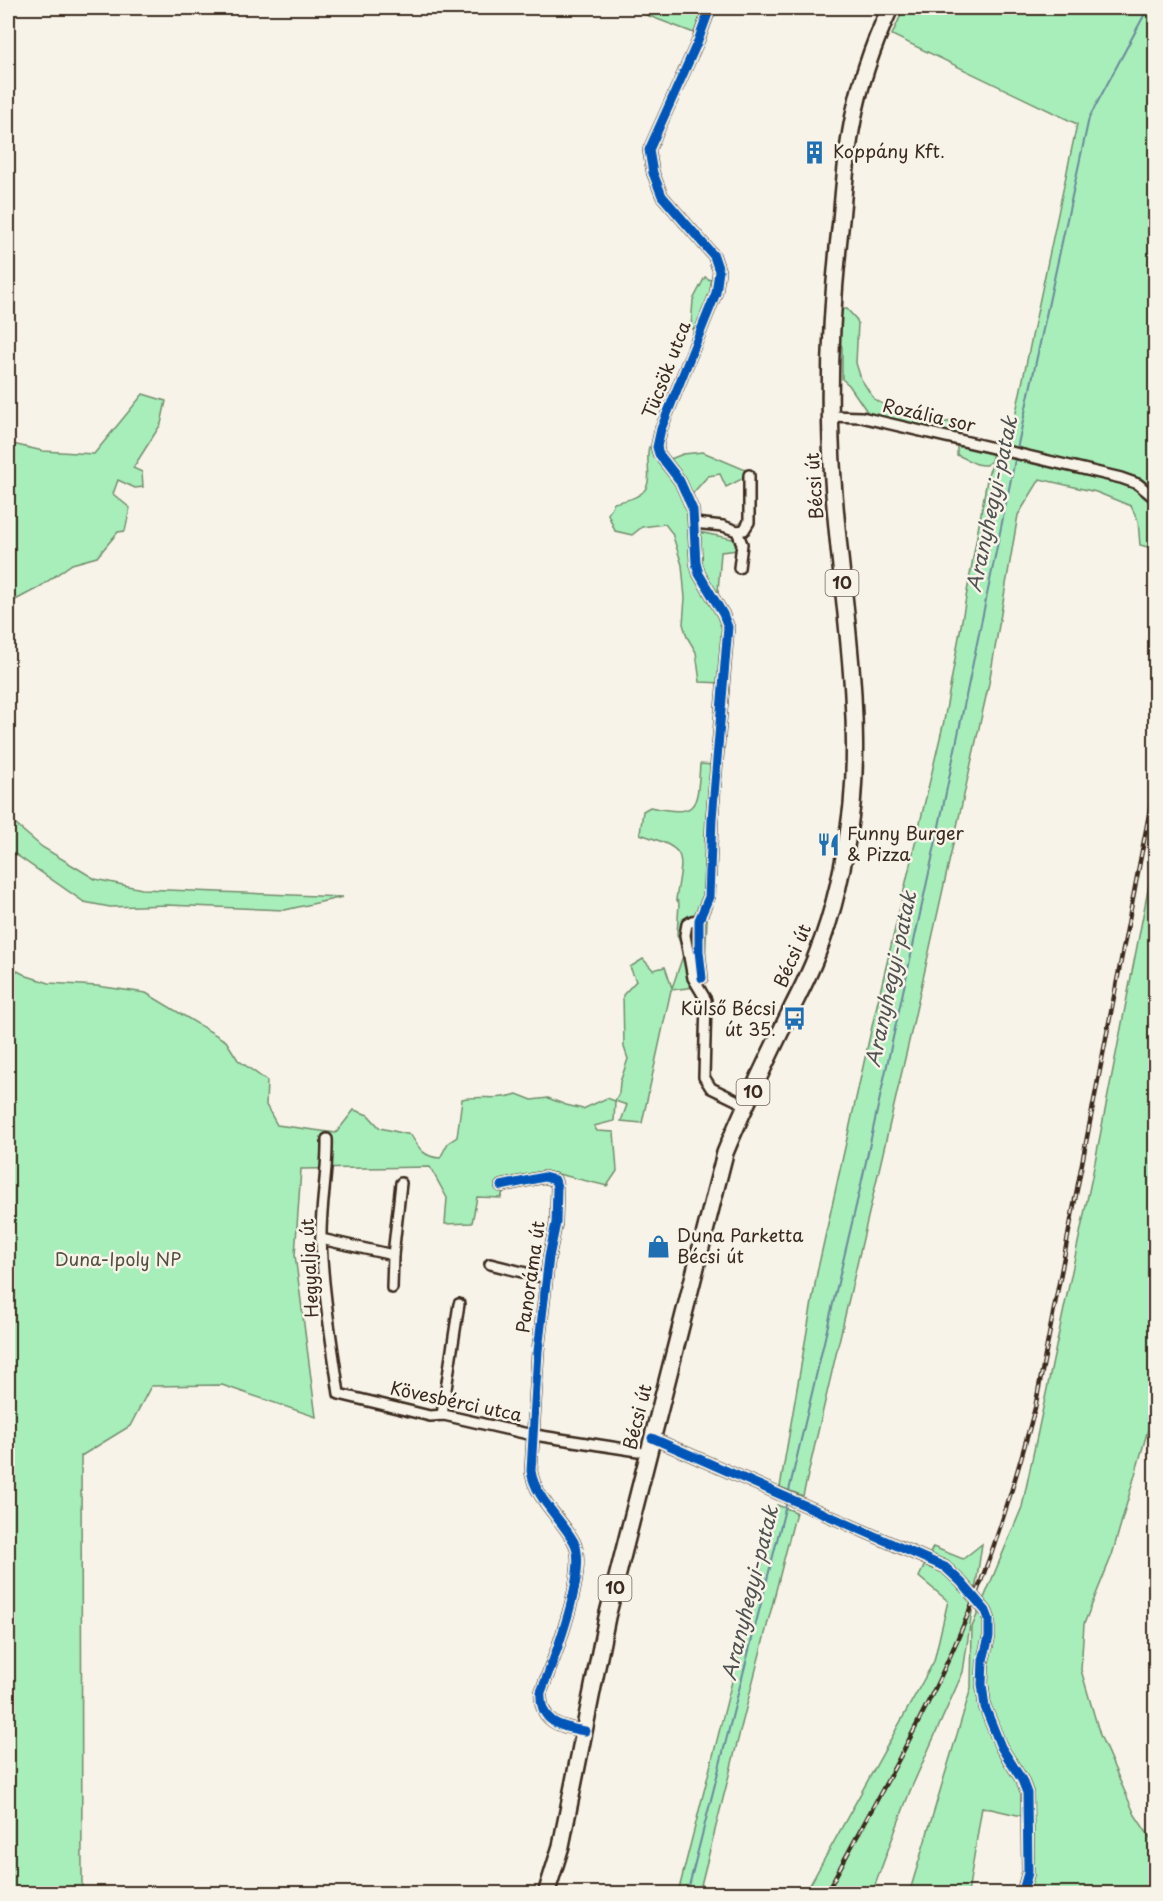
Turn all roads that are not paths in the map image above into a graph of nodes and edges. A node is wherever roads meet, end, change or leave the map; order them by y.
1 (710, 8) edge
2 (890, 8) edge
3 (830, 416) junction
4 (749, 476) dead end
5 (1155, 499) edge
6 (694, 523) junction
7 (737, 531) junction
8 (739, 568) dead end
9 (699, 920) junction
10 (702, 978) dead end
11 (746, 1105) junction
12 (327, 1139) dead end
13 (401, 1183) dead end
14 (501, 1186) dead end
15 (321, 1239) junction
16 (393, 1255) junction
17 (490, 1264) dead end
18 (546, 1278) junction
19 (392, 1287) dead end
20 (459, 1304) dead end
21 (339, 1394) joint
22 (442, 1415) junction
23 (532, 1435) junction
24 (652, 1438) junction
25 (638, 1452) dead end
26 (585, 1731) junction
27 (546, 1893) edge
28 (1022, 1893) edge

1 - 6 street, Tücsök utca
2 - 3 main road, Bécsi út / 10
3 - 5 street, Rozália sor
3 - 11 main road, Bécsi út / 10
4 - 7 street
6 - 7 street
6 - 9 street, Tücsök utca
7 - 8 street
9 - 10 street, Tücsök utca
9 - 11 street, Tücsök utca
11 - 24 main road, Bécsi út / 10
12 - 15 street, Hegyalja út
13 - 16 street
14 - 18 street, Panoráma út
15 - 16 street
15 - 21 street, Hegyalja út
16 - 19 street
17 - 18 street
18 - 23 street, Panoráma út
20 - 22 street
21 - 22 street, Kövesbérci utca
22 - 23 street, Kövesbérci utca
23 - 25 street, Kövesbérci utca
23 - 26 street, Panoráma út
24 - 26 main road, Bécsi út / 10
24 - 28 street
26 - 27 main road, Bécsi út / 10

